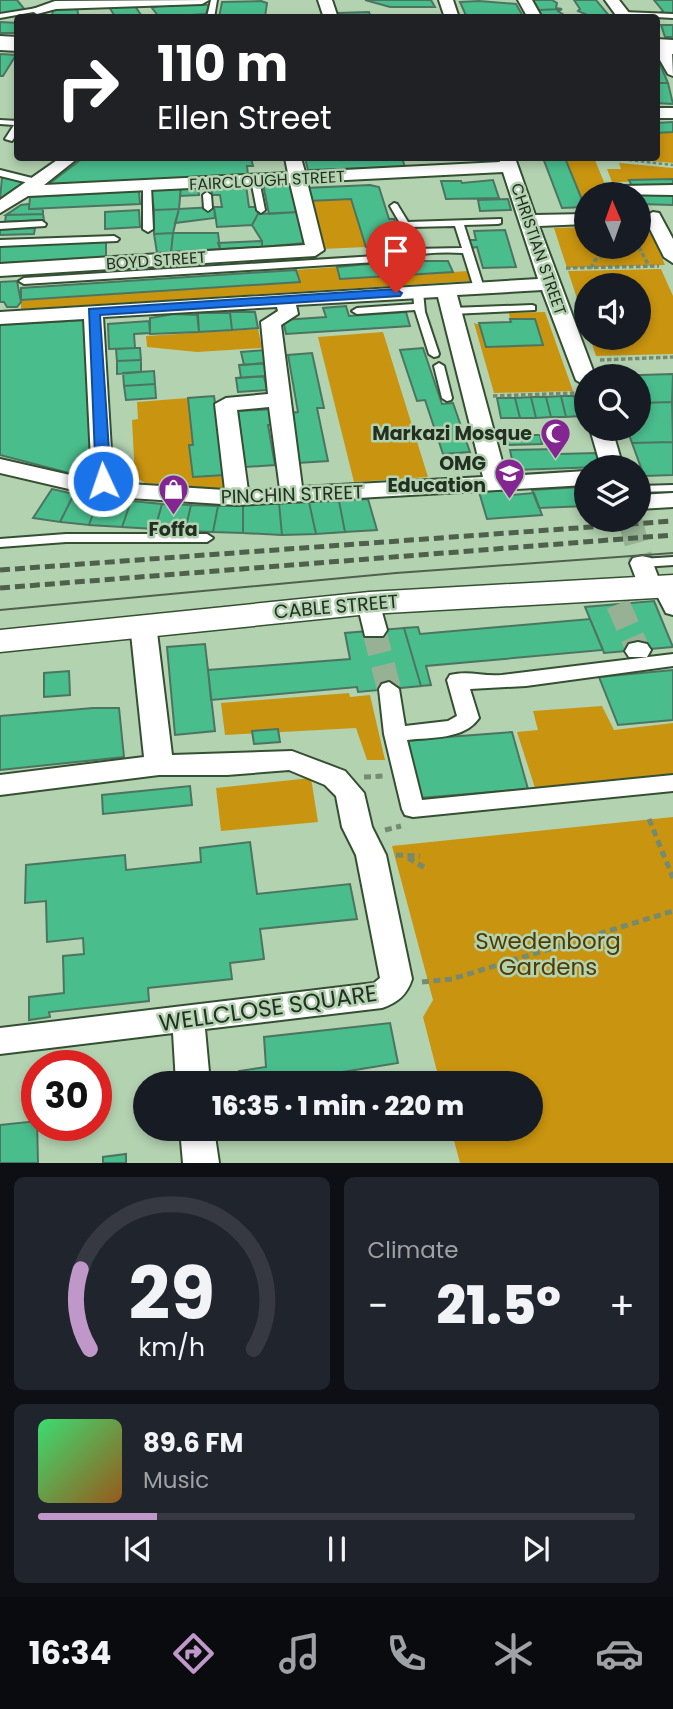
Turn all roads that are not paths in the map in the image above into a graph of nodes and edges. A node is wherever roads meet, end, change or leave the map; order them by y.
1 (202, 0) edge
2 (612, 0) edge
3 (141, 2) junction
4 (34, 9) edge
5 (148, 14) edge
6 (623, 14) edge
7 (0, 16) edge
8 (661, 46) edge
9 (673, 71) edge
10 (14, 131) edge
11 (9, 139) dead end
12 (66, 161) edge
13 (294, 161) edge
14 (509, 162) edge
15 (413, 165) edge
16 (0, 173) edge
17 (297, 178) junction
18 (255, 180) junction
19 (31, 186) junction
20 (147, 186) junction
21 (206, 188) junction
22 (651, 190) edge
23 (673, 190) edge
24 (394, 206) dead end
25 (0, 208) edge
26 (261, 210) dead end
27 (673, 216) edge
28 (651, 217) edge
29 (209, 218) dead end
30 (574, 219) edge
31 (498, 221) dead end
32 (529, 221) junction
33 (459, 222) junction
34 (42, 224) dead end
35 (405, 225) junction
36 (0, 226) edge
37 (651, 226) edge
38 (148, 229) dead end
39 (114, 239) dead end
40 (0, 243) edge
41 (410, 251) junction
42 (467, 251) junction
43 (671, 261) edge
44 (221, 263) junction
45 (0, 270) edge
46 (93, 271) junction
47 (547, 277) junction
48 (24, 281) dead end
49 (479, 288) junction
50 (446, 290) junction
51 (285, 299) junction
52 (419, 299) junction
53 (531, 308) dead end
54 (357, 311) dead end
55 (452, 311) junction
56 (93, 312) junction
57 (0, 318) edge
58 (434, 354) dead end
59 (580, 364) edge
60 (470, 375) junction
61 (447, 398) dead end
62 (279, 401) junction
63 (0, 466) edge
64 (574, 479) edge
65 (496, 482) junction
66 (673, 488) edge
67 (99, 489) junction
68 (651, 489) edge
69 (292, 496) junction
70 (237, 498) junction
71 (673, 500) edge
72 (651, 501) edge
73 (207, 538) dead end
74 (0, 543) edge
75 (662, 582) edge
76 (144, 624) junction
77 (0, 641) edge
78 (673, 660) edge
79 (389, 689) tunnel mouth
80 (395, 734) junction
81 (159, 765) junction
82 (673, 783) edge
83 (0, 785) edge
84 (188, 1020) junction
85 (0, 1041) edge
86 (192, 1071) edge
87 (198, 1141) edge
88 (201, 1163) edge

1 - 3 street
2 - 6 street
3 - 4 street
3 - 5 street
4 - 7 lane
8 - 9 street
10 - 11 lane
12 - 19 street
13 - 17 street
14 - 15 street, FAIRCLOUGH STREET
14 - 32 street, CHRISTIAN STREET
15 - 17 street, FAIRCLOUGH STREET
16 - 19 lane
17 - 18 street, FAIRCLOUGH STREET
17 - 44 street, BOYD STREET
18 - 21 street, FAIRCLOUGH STREET
18 - 26 lane
19 - 20 street, FAIRCLOUGH STREET
19 - 25 street
20 - 21 street, FAIRCLOUGH STREET
20 - 38 lane
21 - 29 lane
22 - 23 street
24 - 35 lane
27 - 28 street
30 - 32 street
31 - 33 lane
32 - 47 street, CHRISTIAN STREET
33 - 35 lane
33 - 42 lane
34 - 36 lane
35 - 41 lane
37 - 43 street
39 - 40 lane
41 - 42 lane
41 - 44 lane
42 - 49 lane
44 - 46 street, BOYD STREET
45 - 46 street, BOYD STREET
46 - 48 lane
47 - 49 street
47 - 59 street, CHRISTIAN STREET
49 - 50 street
50 - 52 street
50 - 55 street
51 - 52 street
51 - 56 street
51 - 62 street
52 - 54 lane
52 - 58 lane
53 - 55 lane
55 - 60 street
56 - 57 street
56 - 67 street
60 - 61 lane
60 - 65 street
62 - 69 street
62 - 70 street
63 - 67 street, PINCHIN STREET
64 - 65 street, PINCHIN STREET
65 - 69 street, PINCHIN STREET
66 - 68 lane
67 - 70 street, PINCHIN STREET
69 - 70 street, PINCHIN STREET
71 - 72 street
73 - 74 lane
75 - 76 main road, CABLE STREET
76 - 77 main road, CABLE STREET
76 - 81 street
78 - 80 street
79 - 80 street
80 - 82 street
81 - 83 street, WELLCLOSE SQUARE
81 - 84 street, WELLCLOSE SQUARE
84 - 85 street, WELLCLOSE SQUARE
84 - 86 street
87 - 88 street

